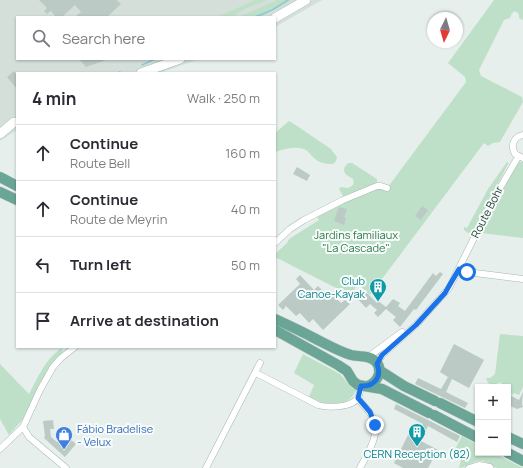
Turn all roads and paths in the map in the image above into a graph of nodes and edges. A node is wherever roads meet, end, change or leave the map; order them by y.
1 (306, 0) edge
2 (276, 17) edge
3 (177, 60) edge
4 (144, 72) edge
5 (16, 122) edge
6 (0, 127) edge
7 (0, 134) edge
8 (523, 135) edge
9 (520, 157) edge
10 (0, 177) edge
11 (16, 185) edge
12 (387, 188) dead end
13 (0, 192) edge
14 (16, 200) edge
15 (276, 242) edge
16 (459, 269) junction
17 (523, 279) edge
18 (424, 315) junction
19 (276, 319) edge
20 (276, 331) edge
21 (74, 348) edge
22 (366, 357) junction
23 (260, 363) dead end
24 (378, 367) junction
25 (256, 373) junction
26 (351, 376) junction
27 (365, 386) junction
28 (358, 398) junction
29 (475, 420) edge
30 (23, 427) junction
31 (475, 436) edge
32 (511, 438) edge
33 (523, 444) edge
34 (0, 449) edge
35 (511, 455) edge
36 (523, 461) edge
37 (490, 467) edge
38 (66, 468) edge
39 (206, 468) edge
40 (360, 468) edge
41 (469, 468) edge

1 - 2 main road
3 - 4 main road
5 - 6 main road
5 - 7 main road
8 - 9 street, Route Bohr
9 - 16 street, Route Bohr
10 - 11 main road
12 - 15 street
13 - 14 main road
16 - 17 street
16 - 18 street, Route Bohr
18 - 22 street
18 - 24 street
19 - 22 main road
20 - 26 main road
21 - 30 street
22 - 24 main road
22 - 26 main road
23 - 25 street
24 - 27 main road
24 - 29 main road
25 - 28 street
25 - 39 street
26 - 27 main road
27 - 28 street
27 - 31 main road
28 - 40 street
30 - 34 street
30 - 38 street
32 - 33 main road
35 - 36 main road
37 - 41 street

